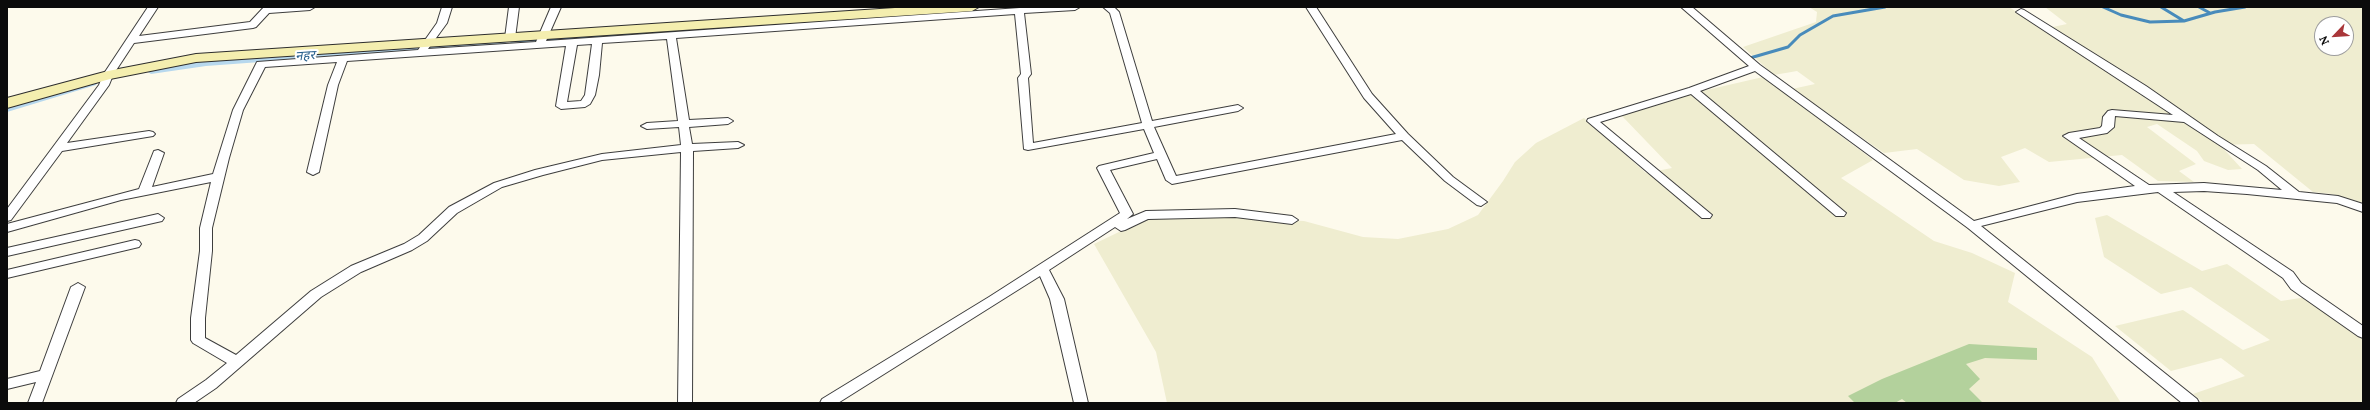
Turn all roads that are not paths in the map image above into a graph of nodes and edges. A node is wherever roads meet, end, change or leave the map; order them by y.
1 (153, 7) edge
2 (310, 7) edge
3 (447, 7) edge
4 (514, 7) edge
5 (556, 7) edge
6 (972, 7) edge
7 (1075, 7) edge
8 (1108, 7) edge
9 (1311, 7) edge
10 (1686, 7) edge
11 (269, 8) edge
12 (1019, 11) junction
13 (2022, 11) edge
14 (671, 35) junction
15 (510, 38) junction
16 (132, 40) junction
17 (542, 40) junction
18 (597, 40) junction
19 (572, 42) junction
20 (426, 47) junction
21 (343, 59) junction
22 (1756, 67) junction
23 (108, 75) junction
24 (1693, 90) junction
25 (7, 103) edge
26 (1238, 108) dead end
27 (2186, 119) junction
28 (728, 122) dead end
29 (684, 124) junction
30 (1148, 125) junction
31 (647, 126) dead end
32 (149, 134) dead end
33 (1404, 136) junction
34 (738, 145) dead end
35 (60, 148) junction
36 (687, 148) junction
37 (158, 154) dead end
38 (1161, 155) junction
39 (313, 172) dead end
40 (218, 177) junction
41 (2154, 189) junction
42 (144, 192) junction
43 (2296, 196) junction
44 (1481, 202) dead end
45 (2363, 208) edge
46 (1840, 213) dead end
47 (1706, 215) dead end
48 (7, 217) edge
49 (158, 218) dead end
50 (1292, 220) dead end
51 (1972, 225) junction
52 (1121, 227) dead end
53 (7, 228) edge
54 (135, 244) dead end
55 (7, 252) edge
56 (1042, 268) junction
57 (7, 274) edge
58 (78, 287) dead end
59 (2363, 333) edge
60 (237, 362) junction
61 (47, 374) junction
62 (7, 384) edge
63 (35, 403) edge
64 (183, 403) edge
65 (685, 403) edge
66 (826, 403) edge
67 (1082, 403) edge
68 (2192, 403) edge

1 - 16 street
2 - 11 street
3 - 20 street
4 - 15 street
5 - 17 street
6 - 17 street
7 - 12 street
8 - 30 street
9 - 33 street
10 - 22 street
11 - 16 street
12 - 14 street
12 - 30 street
13 - 27 street
14 - 18 street
14 - 29 street
15 - 17 street
15 - 20 street
16 - 23 street
17 - 19 street
17 - 20 street
18 - 19 street
18 - 19 street
20 - 21 street
20 - 23 street
21 - 39 street
21 - 40 street
22 - 24 street
22 - 51 street
23 - 25 street
23 - 35 street
24 - 46 street
24 - 47 street
26 - 30 street
27 - 41 street
27 - 43 street
28 - 29 street
29 - 31 street
29 - 36 street
30 - 38 street
32 - 35 street
33 - 38 street
33 - 44 street
34 - 36 street
35 - 48 street
36 - 60 street
36 - 65 street
37 - 42 street
38 - 56 street
40 - 42 street
40 - 60 street
41 - 43 street
41 - 51 street
41 - 59 street
42 - 53 street
43 - 45 street
49 - 55 street
50 - 52 street
51 - 68 street
54 - 57 street
56 - 66 street
56 - 67 street
58 - 61 street
60 - 64 street
61 - 62 street
61 - 63 street

